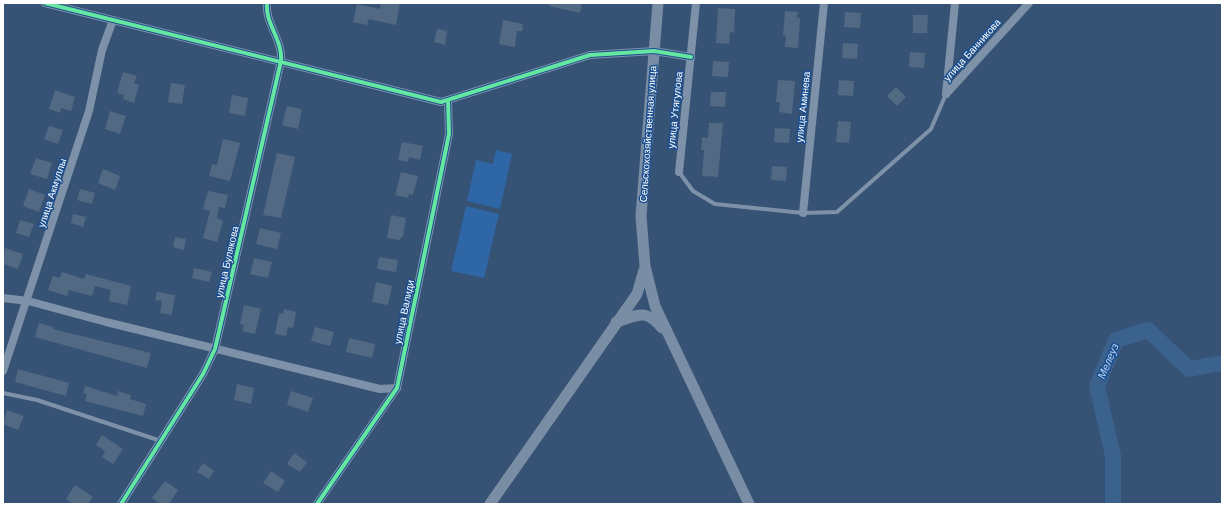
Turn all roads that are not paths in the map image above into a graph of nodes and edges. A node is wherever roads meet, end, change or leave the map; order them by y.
1 (45, 3) edge
2 (267, 3) edge
3 (658, 3) edge
4 (696, 3) edge
5 (824, 3) edge
6 (955, 3) edge
7 (1030, 3) edge
8 (113, 20) junction
9 (654, 51) junction
10 (691, 57) junction
11 (281, 61) junction
12 (946, 94) junction
13 (448, 100) junction
14 (679, 172) joint
15 (803, 213) junction
16 (645, 266) junction
17 (3, 298) edge
18 (28, 301) junction
19 (616, 322) junction
20 (669, 335) junction
21 (215, 349) junction
22 (3, 371) edge
23 (397, 388) junction
24 (3, 393) edge
25 (161, 440) junction
26 (121, 504) edge
27 (317, 504) edge
28 (490, 504) edge
29 (749, 504) edge

1 - 8 street
2 - 11 street, улица Булякова
3 - 9 main road, Сельскохозяйственная улица
4 - 10 street, улица Утягулова
5 - 15 street, улица Аминева
6 - 12 street
7 - 12 street, улица Банникова
8 - 11 street
8 - 18 street, улица Акмуллы
9 - 10 street
9 - 13 street
9 - 16 main road, Сельскохозяйственная улица
10 - 14 street, улица Утягулова
11 - 13 street
11 - 21 street, улица Булякова
12 - 15 lane
13 - 23 street, улица Валиди
14 - 15 lane
16 - 19 main road
16 - 20 main road
17 - 18 street
18 - 21 street
18 - 22 street, улица Акмуллы
19 - 20 main road
19 - 28 main road
20 - 29 main road
21 - 23 street
21 - 25 street, улица Булякова
23 - 27 street, улица Валиди
24 - 25 lane
25 - 26 street, улица Булякова

